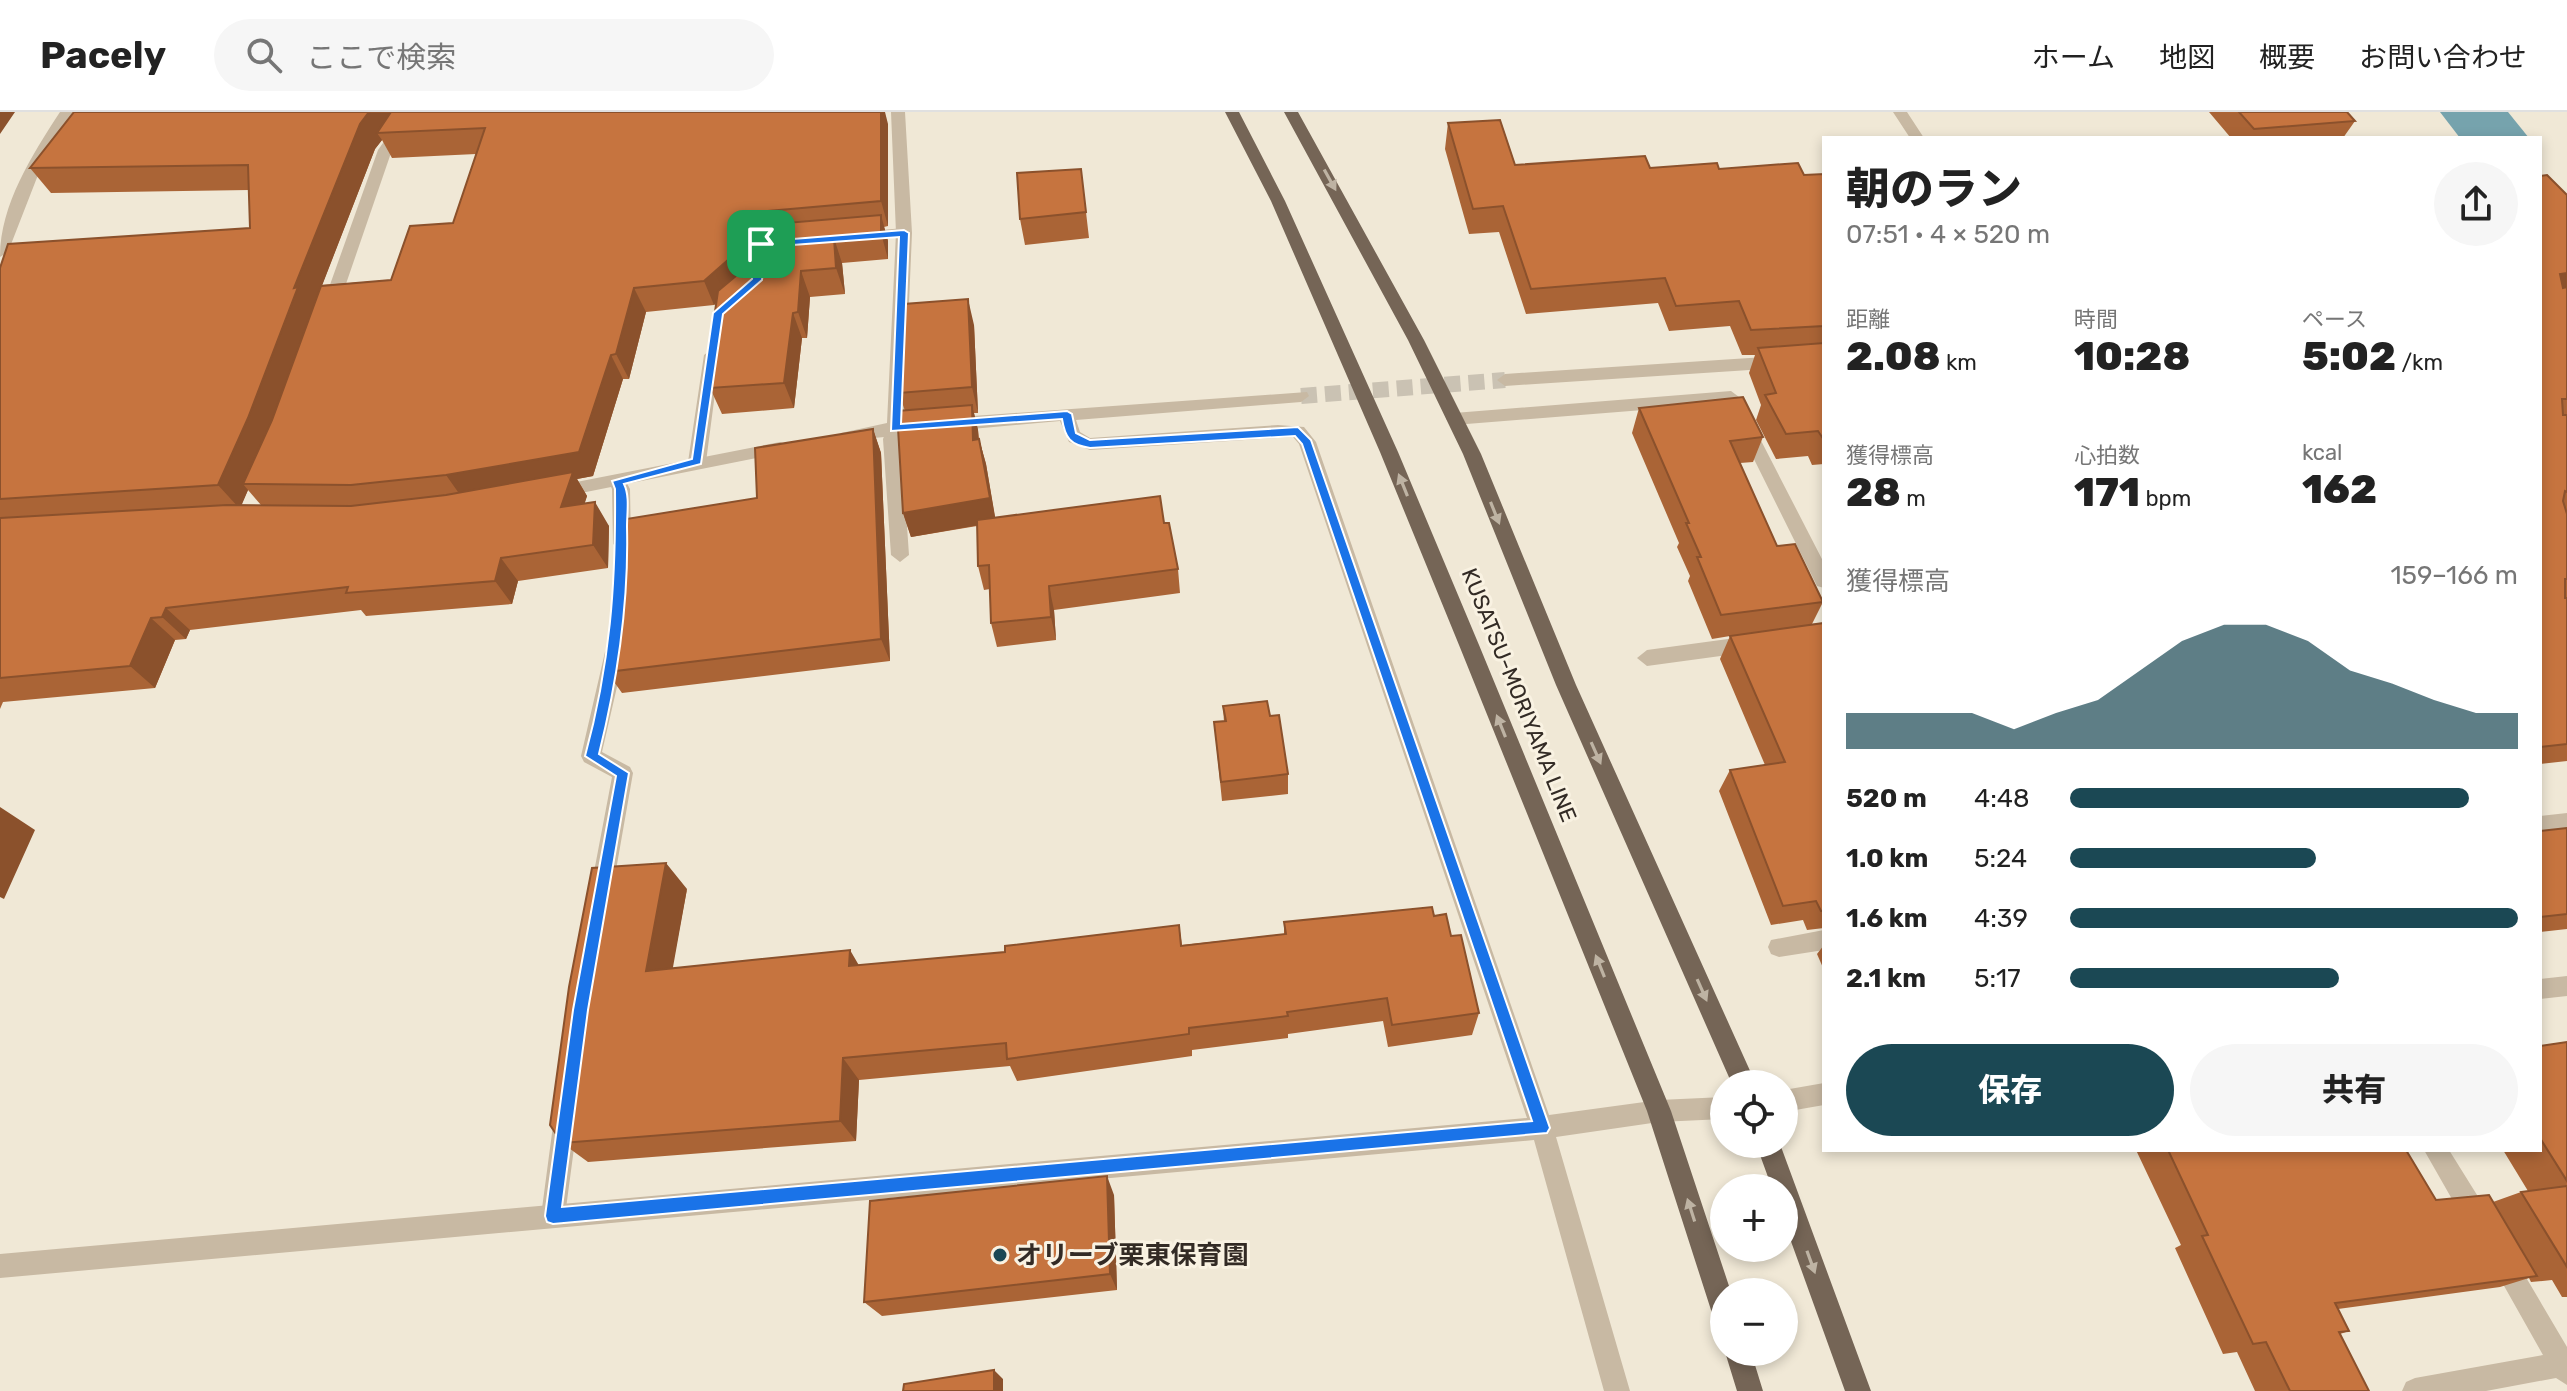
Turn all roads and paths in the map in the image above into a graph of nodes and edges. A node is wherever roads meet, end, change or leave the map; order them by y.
1 (67, 112) edge
2 (412, 112) edge
3 (898, 112) edge
4 (1232, 112) edge
5 (1291, 112) edge
6 (1900, 112) edge
7 (1916, 136) edge
8 (904, 233) junction
9 (840, 238) edge
10 (0, 252) edge
11 (323, 324) edge
12 (714, 343) edge
13 (1822, 359) edge
14 (1721, 366) junction
15 (1505, 380) tunnel mouth
16 (1301, 396) tunnel mouth
17 (1731, 397) junction
18 (1067, 414) junction
19 (1454, 419) junction
20 (895, 428) junction
21 (835, 439) edge
22 (804, 444) edge
23 (697, 462) junction
24 (617, 481) junction
25 (540, 495) edge
26 (900, 555) dead end
27 (621, 570) edge
28 (1822, 577) edge
29 (618, 633) edge
30 (1765, 642) edge
31 (1647, 658) dead end
32 (2567, 822) edge
33 (2542, 825) edge
34 (596, 921) edge
35 (1822, 940) edge
36 (1779, 947) dead end
37 (2567, 986) edge
38 (2542, 989) edge
39 (1738, 1070) edge
40 (570, 1089) edge
41 (1822, 1094) edge
42 (1798, 1099) edge
43 (1710, 1109) edge
44 (1659, 1111) junction
45 (1542, 1128) junction
46 (2437, 1152) edge
47 (553, 1216) junction
48 (1798, 1226) edge
49 (0, 1266) edge
50 (1714, 1278) edge
51 (1742, 1366) edge
52 (2565, 1368) edge
53 (1617, 1391) edge
54 (1750, 1391) edge
55 (1858, 1391) edge
56 (2415, 1391) edge

1 - 10 street
2 - 11 street
3 - 8 street
44 -> 4 main road, KUSATSU-MORIYAMA LINE
5 -> 19 main road, KUSATSU-MORIYAMA LINE
6 - 7 street
8 - 9 street
8 - 20 street
12 - 23 street
13 - 14 street
14 - 15 street
14 - 17 street
16 - 18 street
17 - 19 street
17 - 28 street
18 - 20 street
18 - 45 street
19 -> 39 main road, KUSATSU-MORIYAMA LINE
20 - 21 street
20 - 26 street
22 - 23 street
23 - 24 street
24 - 25 street
24 - 27 street
29 - 34 street
30 - 31 street
32 - 33 street
35 - 36 street
37 - 38 street
40 - 47 street
41 - 42 street
43 - 44 street
44 - 45 street
50 -> 44 main road, KUSATSU-MORIYAMA LINE
45 - 47 street
45 - 53 street
46 - 52 street
47 - 49 street
48 -> 55 main road
51 - 54 main road
52 - 56 street

